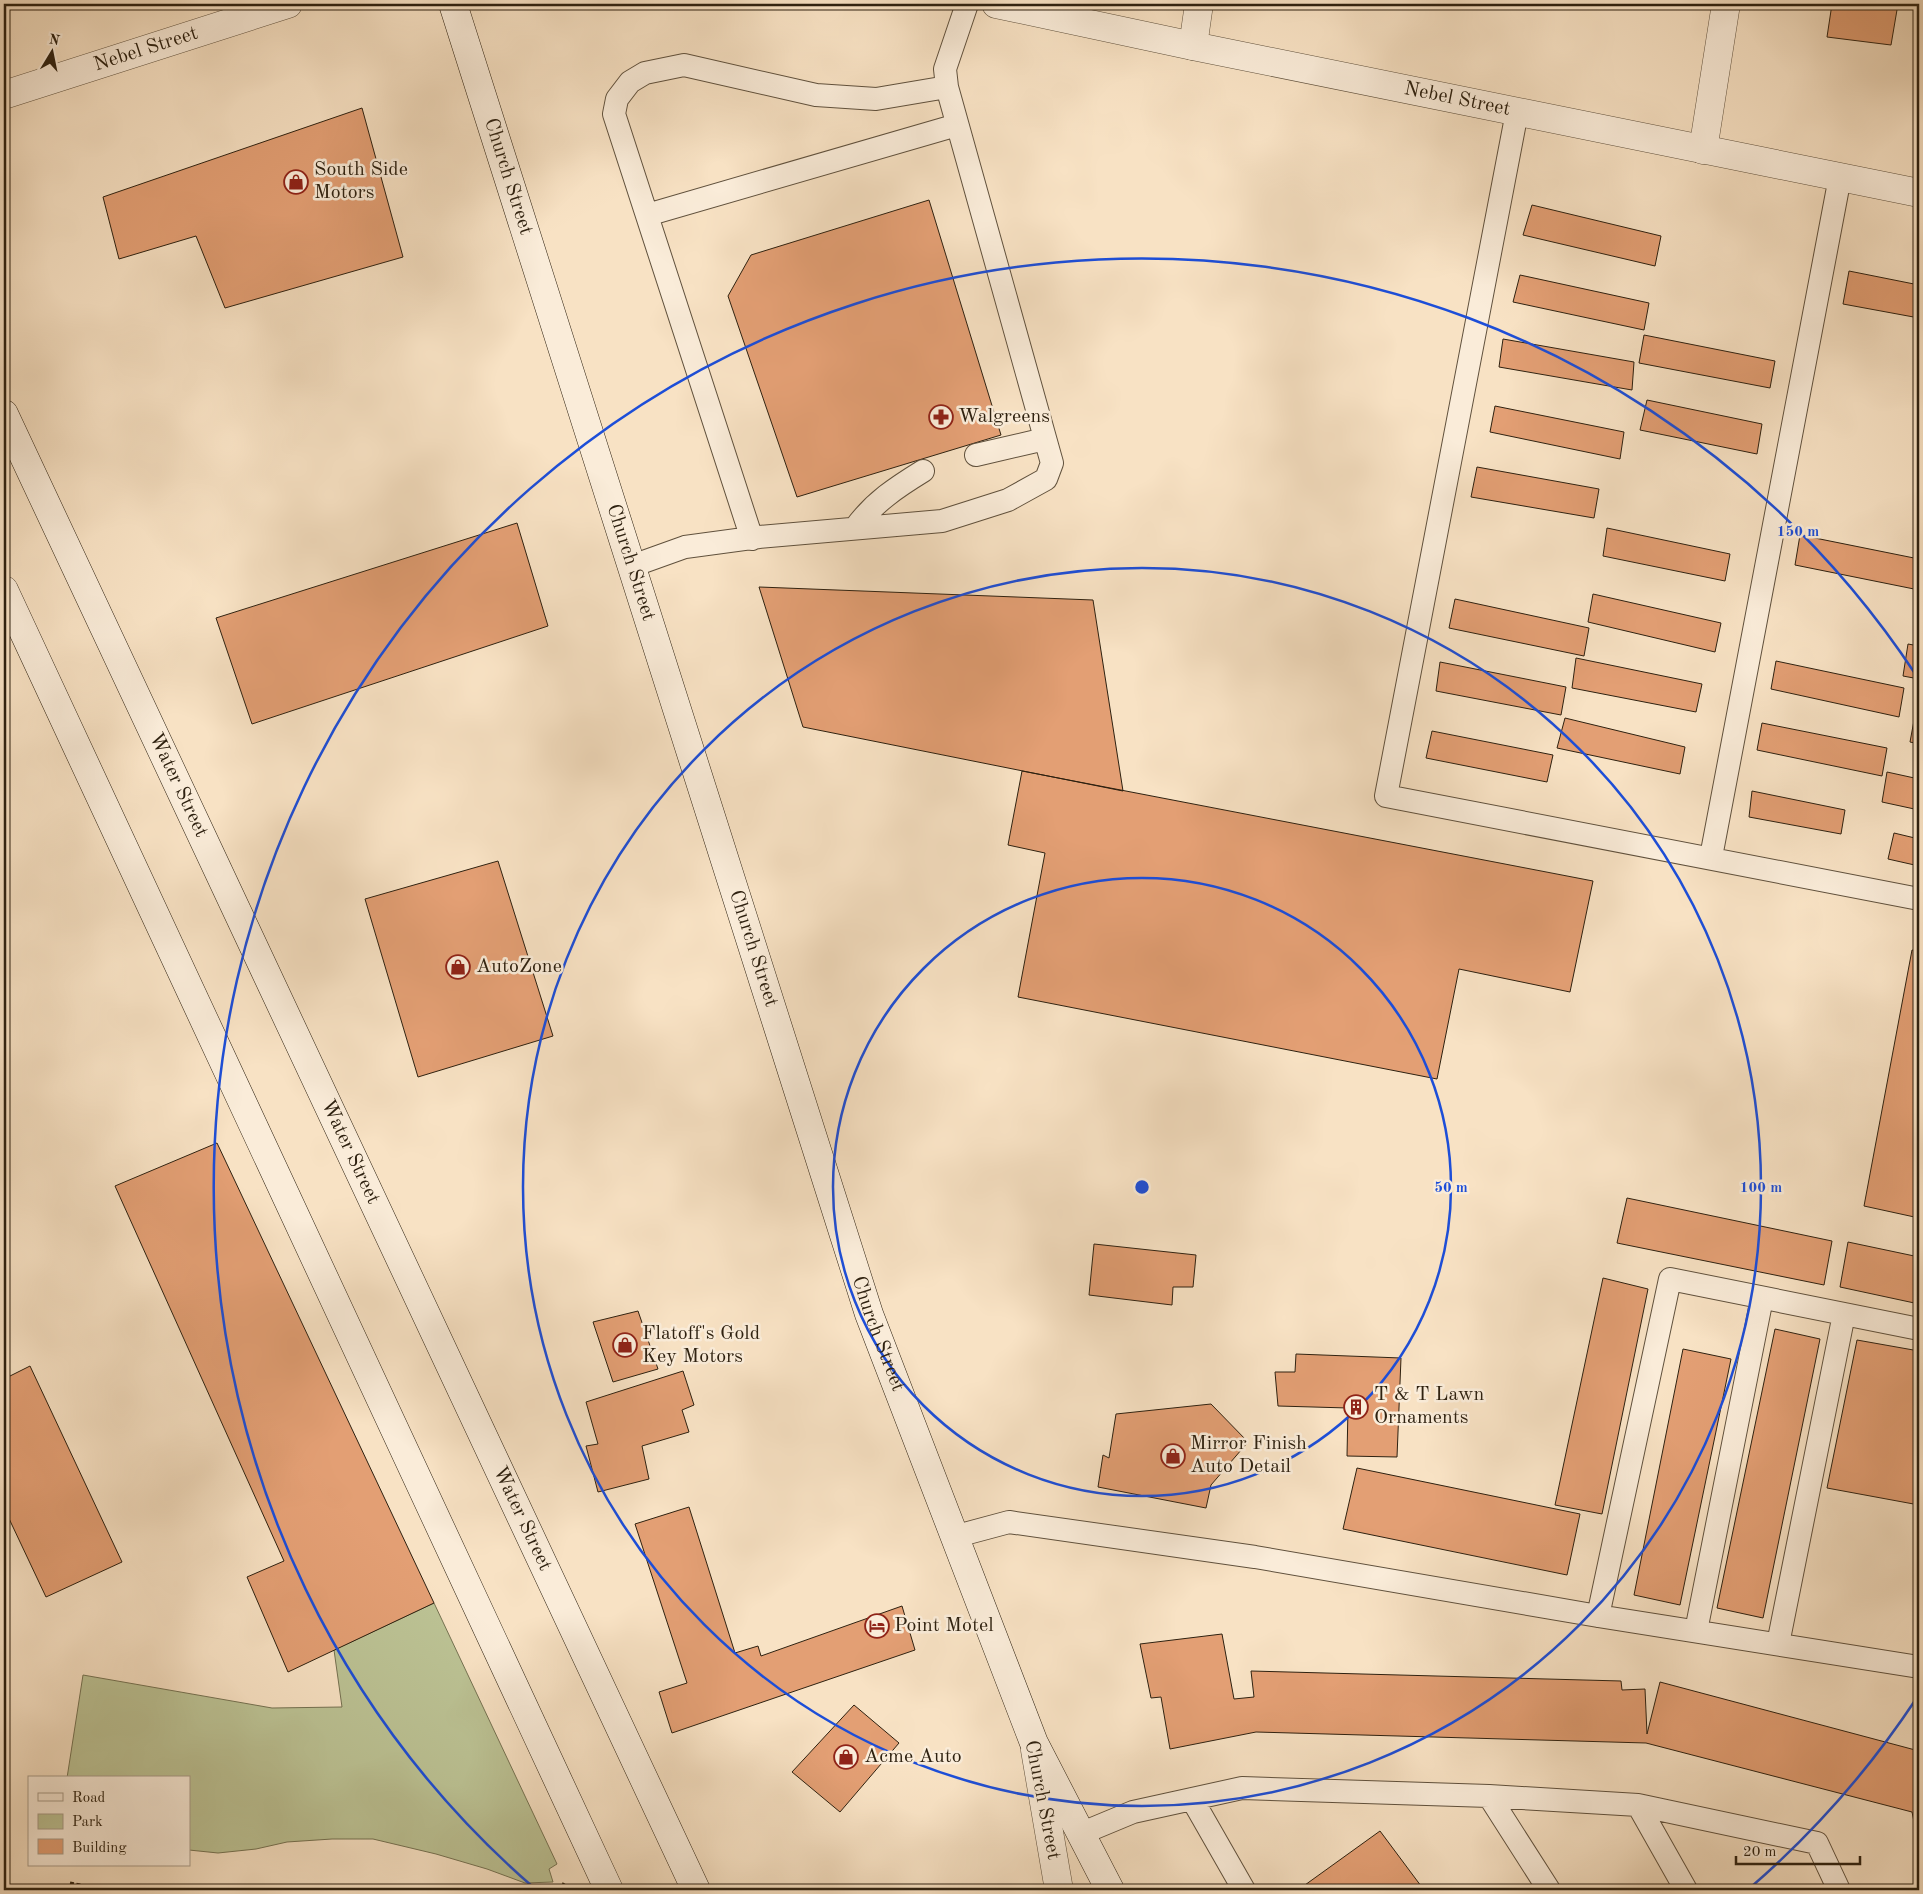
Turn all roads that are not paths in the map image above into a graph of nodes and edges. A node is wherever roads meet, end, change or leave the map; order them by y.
1 (288, 4) edge
2 (453, 4) edge
3 (967, 4) edge
4 (996, 4) edge
5 (1199, 4) edge
6 (1726, 4) edge
7 (1192, 46) junction
8 (946, 87) junction
9 (4, 96) edge
10 (1517, 112) junction
11 (957, 125) junction
12 (1703, 150) junction
13 (1840, 177) junction
14 (1919, 193) edge
15 (647, 215) junction
16 (4, 414) edge
17 (1045, 439) junction
18 (976, 455) dead end
19 (923, 471) dead end
20 (855, 528) junction
21 (752, 539) junction
22 (632, 566) junction
23 (4, 590) edge
24 (1712, 857) junction
25 (1919, 899) edge
26 (1762, 1298) junction
27 (1844, 1314) junction
28 (1919, 1329) edge
29 (953, 1537) junction
30 (1598, 1616) junction
31 (1696, 1631) junction
32 (1778, 1644) junction
33 (1919, 1667) edge
34 (1034, 1743) junction
35 (1490, 1796) junction
36 (1192, 1799) junction
37 (1638, 1805) junction
38 (1080, 1834) junction
39 (609, 1890) edge
40 (696, 1890) edge
41 (1059, 1890) edge
42 (1110, 1890) edge
43 (1244, 1890) edge
44 (1549, 1890) edge
45 (1686, 1890) edge
46 (1839, 1890) edge

1 - 9 main road, Nebel Street
2 - 22 main road, Church Street
3 - 8 lane
4 - 7 main road, Nebel Street
5 - 7 main road
6 - 12 main road
7 - 10 main road, Nebel Street
8 - 11 lane
8 - 15 lane
10 - 12 main road, Nebel Street
10 - 24 lane
11 - 15 lane
11 - 17 lane
12 - 13 main road, Nebel Street
13 - 14 main road, Nebel Street
13 - 24 lane
15 - 21 lane
16 - 40 main road, Water Street
17 - 18 lane
17 - 20 lane
19 - 20 lane
20 - 21 lane
21 - 22 lane
22 - 29 main road, Church Street
23 - 39 main road
24 - 25 lane
26 - 27 lane
26 - 30 lane
26 - 31 lane
27 - 28 lane
27 - 32 lane
29 - 30 lane
29 - 34 main road, Church Street
30 - 31 lane
31 - 32 lane
32 - 33 lane
34 - 38 main road
34 - 41 main road, Church Street
35 - 36 lane
35 - 37 lane
35 - 44 lane
36 - 38 lane
36 - 43 lane
37 - 45 lane
37 - 46 lane
38 - 42 main road

